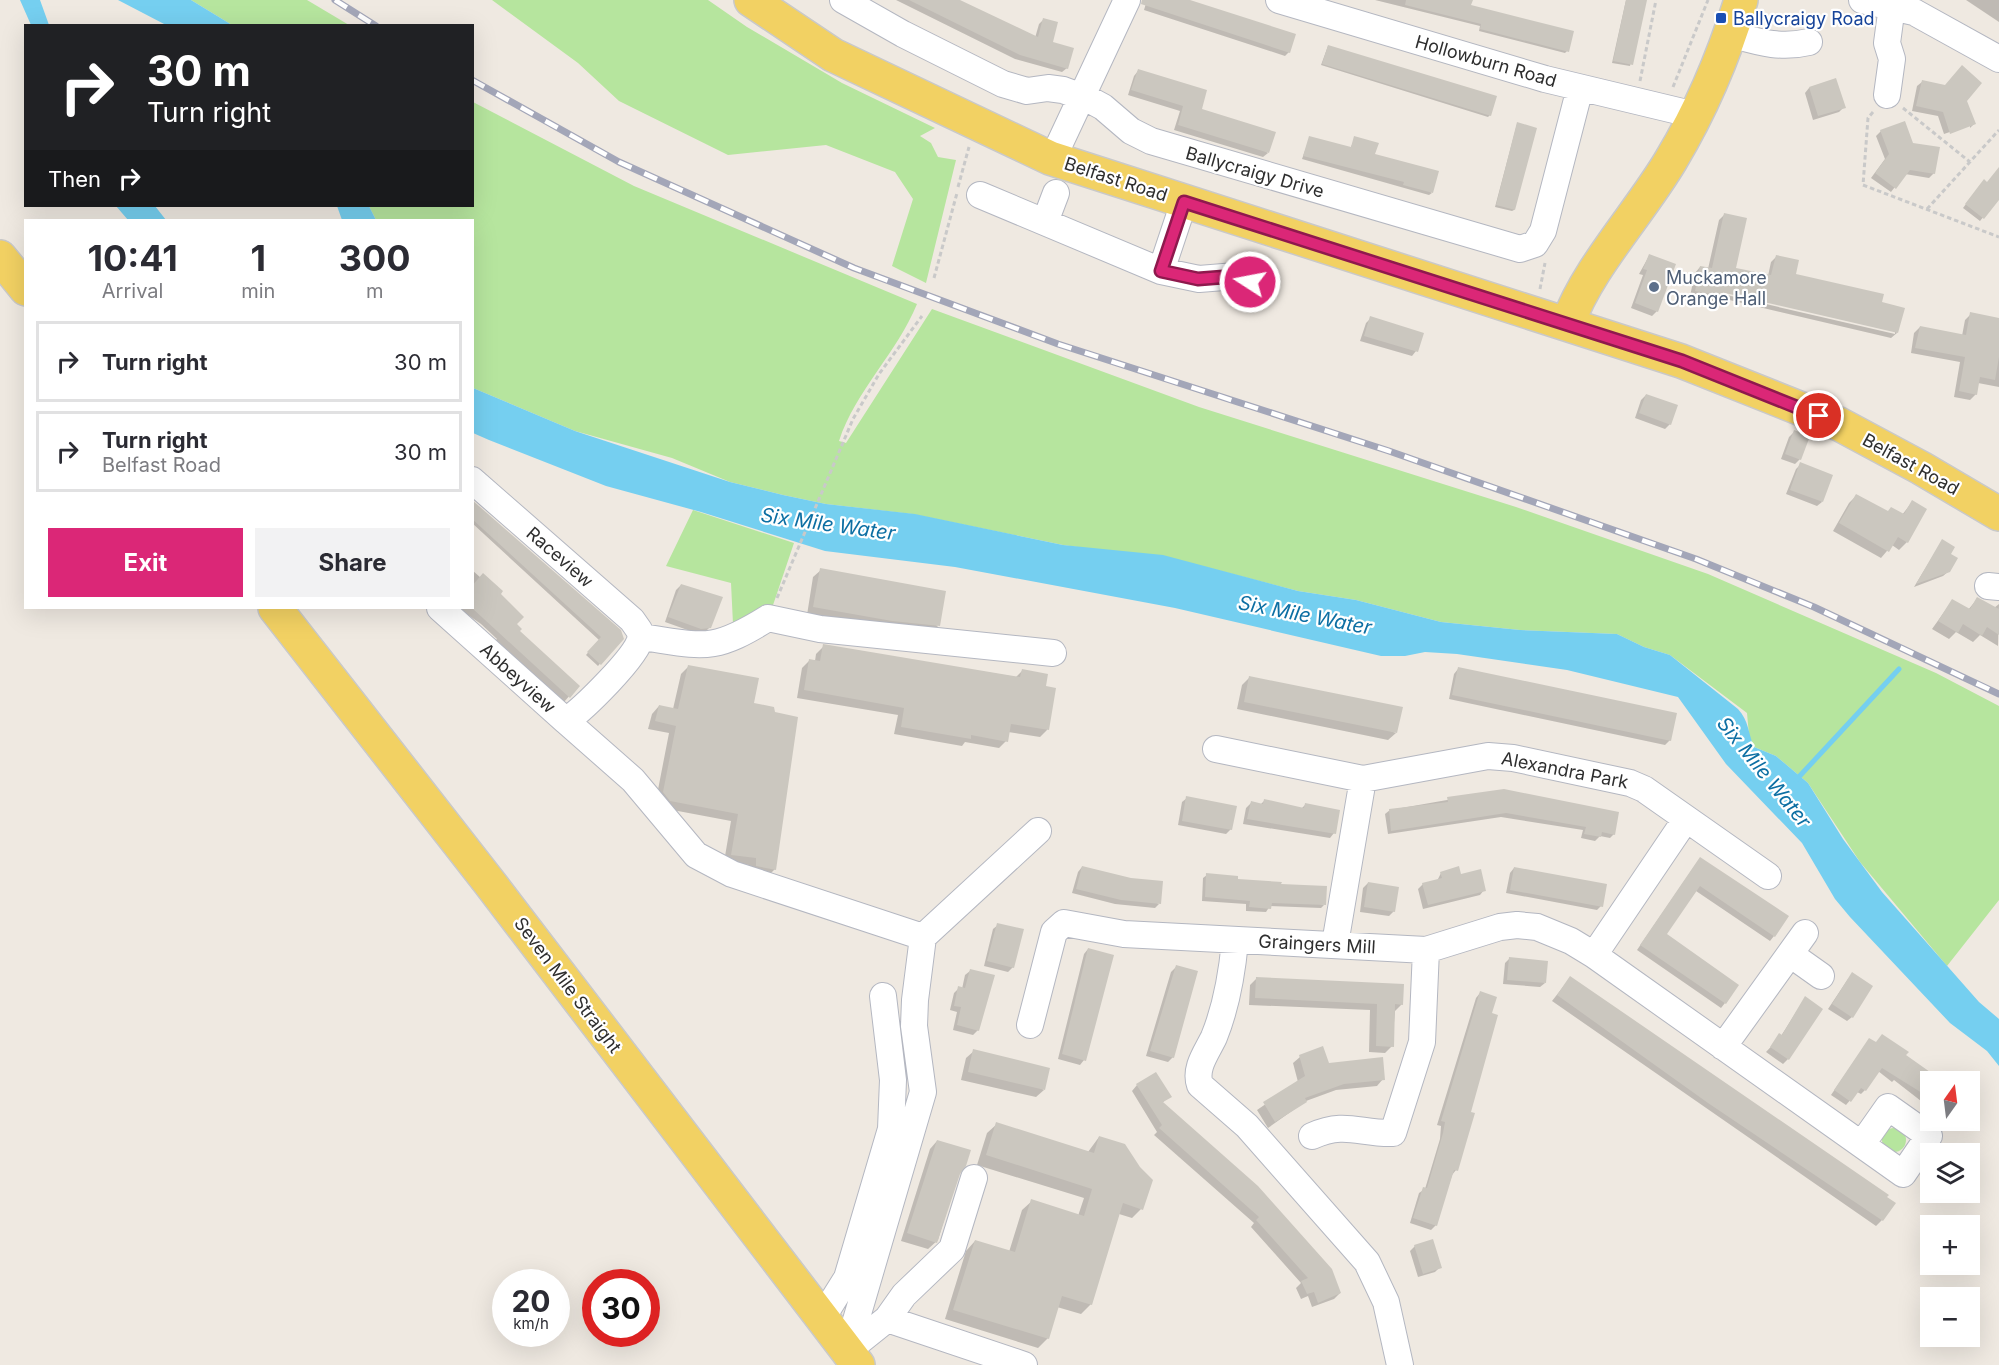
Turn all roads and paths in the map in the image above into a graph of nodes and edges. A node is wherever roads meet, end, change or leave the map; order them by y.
1 (751, 0) edge
2 (843, 0) edge
3 (1127, 0) edge
4 (1279, 0) edge
5 (1656, 0) edge
6 (1708, 0) edge
7 (1741, 0) edge
8 (1862, 0) edge
9 (1317, 6) edge
10 (1892, 6) junction
11 (1731, 34) junction
12 (1809, 42) dead end
13 (1999, 58) edge
14 (1580, 88) junction
15 (1887, 95) junction
16 (1080, 96) junction
17 (1636, 102) junction
18 (1679, 112) junction
19 (1999, 130) edge
20 (972, 136) dead end
21 (1050, 158) junction
22 (1970, 162) junction
23 (1056, 193) dead end
24 (980, 195) dead end
25 (1184, 202) junction
26 (1927, 209) junction
27 (1045, 222) junction
28 (1999, 237) edge
29 (1537, 242) junction
30 (1161, 271) junction
31 (934, 278) dead end
32 (1250, 282) dead end
33 (1534, 312) junction
34 (922, 316) dead end
35 (1568, 323) junction
36 (474, 482) edge
37 (1999, 514) edge
38 (779, 594) dead end
39 (276, 609) edge
40 (441, 609) edge
41 (641, 637) junction
42 (1053, 653) dead end
43 (566, 721) junction
44 (1216, 749) dead end
45 (1363, 779) junction
46 (1686, 819) junction
47 (1038, 831) dead end
48 (1768, 876) dead end
49 (1805, 933) dead end
50 (923, 937) junction
51 (1235, 941) junction
52 (1335, 944) junction
53 (1426, 950) junction
54 (1790, 954) junction
55 (1594, 955) junction
56 (1821, 976) dead end
57 (882, 996) dead end
58 (1030, 1024) dead end
59 (1723, 1047) junction
60 (1312, 1136) dead end
61 (1862, 1144) dead end
62 (974, 1178) dead end
63 (822, 1318) junction
64 (887, 1319) junction
65 (852, 1358) edge
66 (1024, 1365) edge
67 (1400, 1365) edge

1 - 21 main road, Belfast Road
2 - 16 street, Ballycraigy Drive
3 - 16 street
4 - 9 street, Hollowburn Road
5 - 17 path
6 - 18 path
7 - 11 main road
8 - 10 street
9 - 14 street, Hollowburn Road
10 - 13 street
10 - 15 street
11 - 12 street
11 - 18 main road
14 - 17 street, Hollowburn Road
14 - 29 street
15 - 22 path
15 - 26 path
16 - 21 street
16 - 29 street, Ballycraigy Drive
17 - 18 street, Hollowburn Road
18 - 35 main road
19 - 22 path
20 - 31 path
21 - 25 main road, Belfast Road
22 - 26 path
23 - 27 street
24 - 27 street
25 - 30 street
25 - 33 main road, Belfast Road
26 - 28 path
27 - 30 street
29 - 33 path
30 - 32 street
33 - 35 main road, Belfast Road
34 - 38 path
35 - 37 main road, Belfast Road
36 - 41 street, Raceview
39 - 63 main road, Seven Mile Straight
40 - 43 street, Abbeyview
41 - 42 street
41 - 43 street, Abbeyview
43 - 50 street
44 - 45 street, Alexandra Park
45 - 46 street, Alexandra Park
45 - 52 street
46 - 48 street, Alexandra Park
46 - 55 street
47 - 50 street
49 - 54 street
50 - 65 street
51 - 52 street, Graingers Mill
51 - 58 street
51 - 67 street, Graingers Mill
52 - 53 street, Graingers Mill
53 - 55 street
53 - 60 street
54 - 56 street
54 - 59 street
55 - 59 street
57 - 63 street
59 - 61 street
62 - 64 street
63 - 65 main road, Seven Mile Straight
64 - 65 street
64 - 66 street

